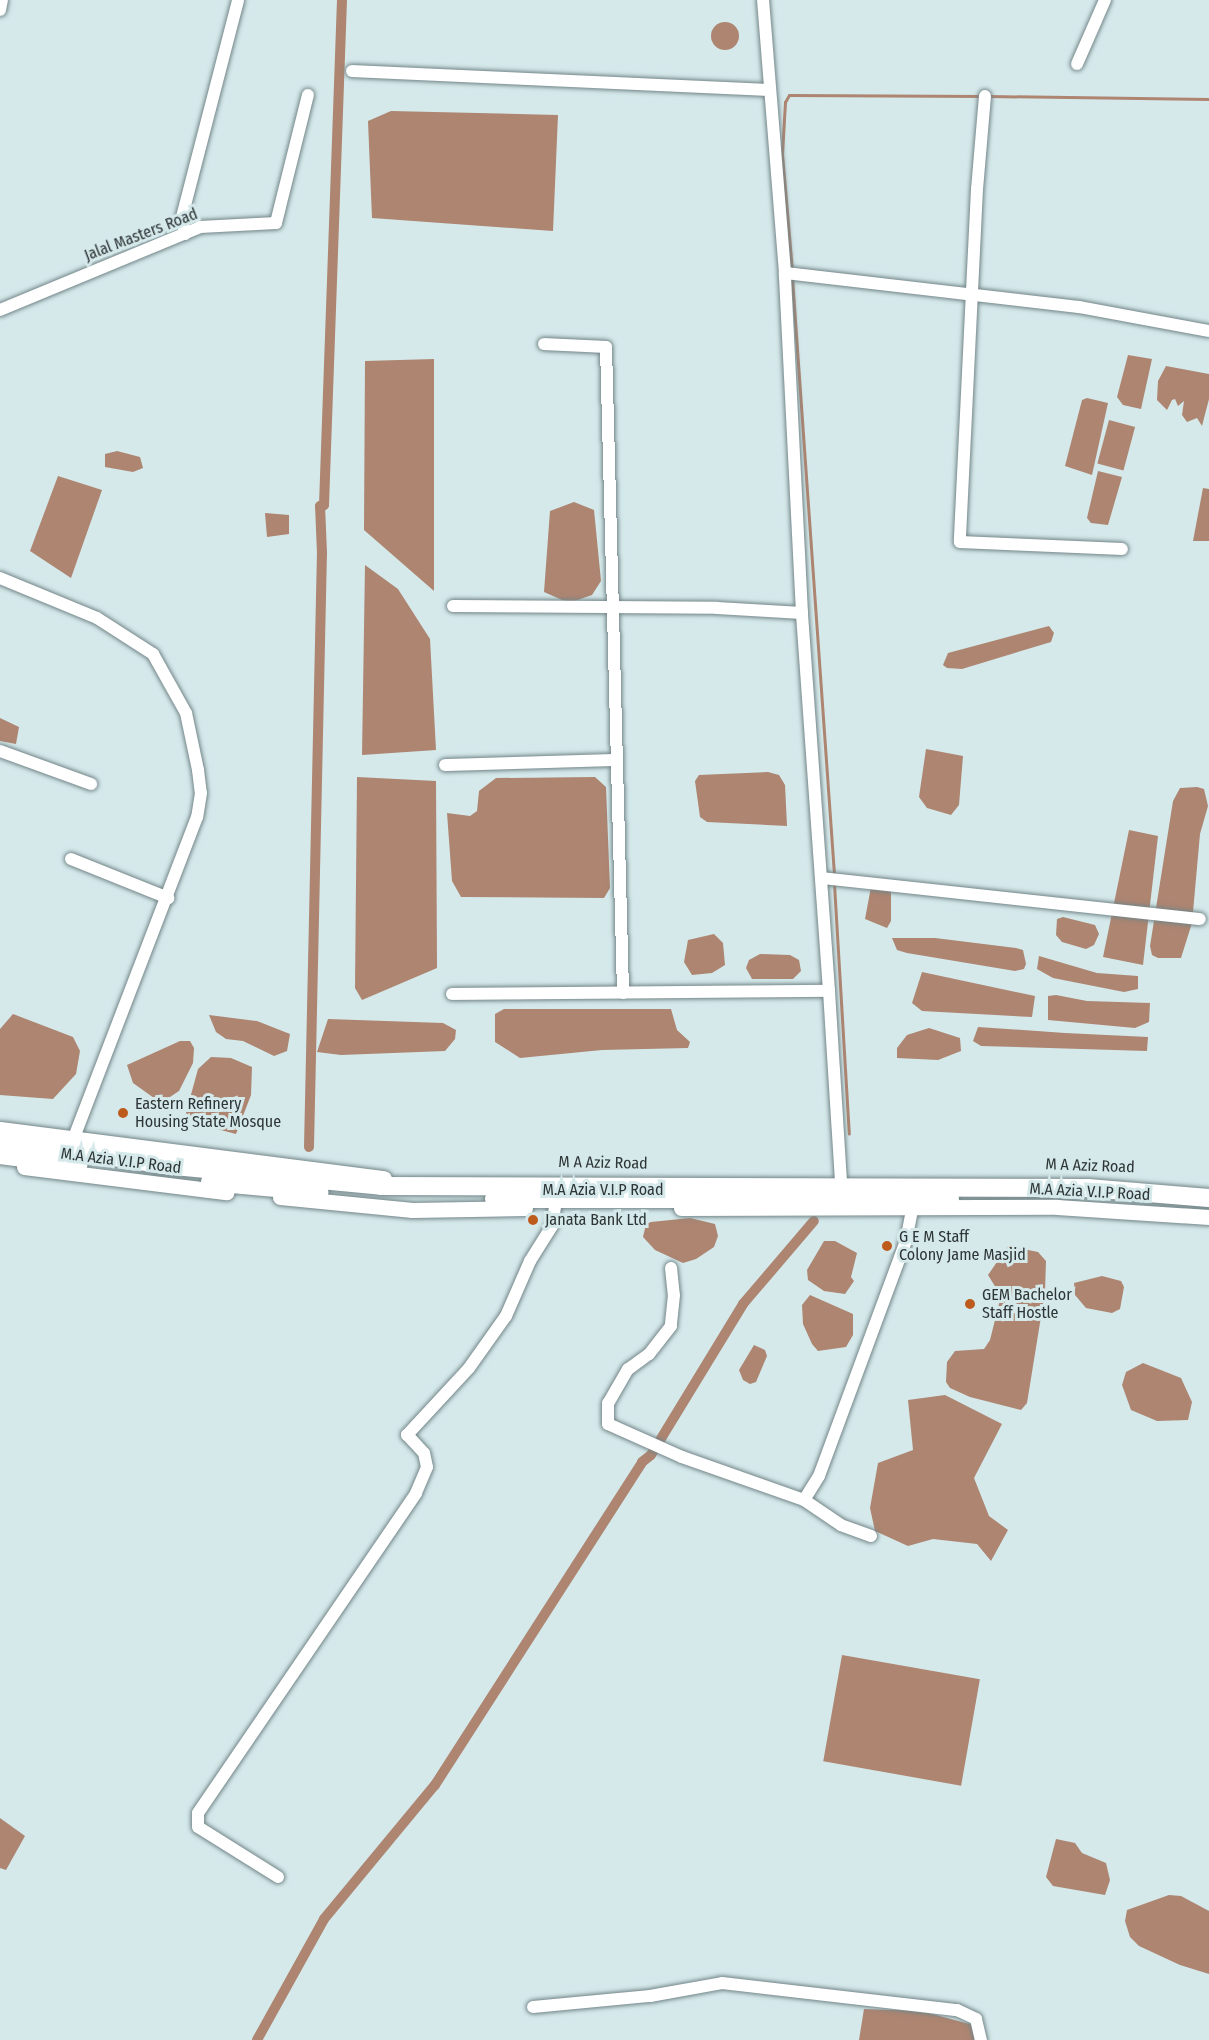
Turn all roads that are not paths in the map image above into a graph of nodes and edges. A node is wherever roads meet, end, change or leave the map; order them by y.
1 (2, 0) edge
2 (238, 0) edge
3 (763, 0) edge
4 (1105, 0) edge
5 (0, 10) edge
6 (1077, 64) dead end
7 (352, 71) dead end
8 (769, 90) junction
9 (308, 95) dead end
10 (985, 96) dead end
11 (185, 234) junction
12 (785, 273) junction
13 (971, 297) junction
14 (0, 310) edge
15 (1209, 331) edge
16 (544, 344) dead end
17 (1122, 549) dead end
18 (0, 578) edge
19 (453, 606) dead end
20 (615, 608) junction
21 (802, 613) junction
22 (0, 751) edge
23 (616, 760) junction
24 (445, 765) dead end
25 (91, 784) dead end
26 (70, 859) dead end
27 (822, 878) junction
28 (168, 898) junction
29 (1200, 919) dead end
30 (830, 991) junction
31 (623, 993) junction
32 (452, 994) dead end
33 (0, 1129) edge
34 (0, 1139) edge
35 (73, 1140) junction
36 (0, 1155) edge
37 (0, 1163) edge
38 (841, 1182) junction
39 (1209, 1191) edge
40 (1209, 1198) edge
41 (555, 1207) junction
42 (912, 1209) junction
43 (1209, 1209) edge
44 (1209, 1217) edge
45 (671, 1268) dead end
46 (804, 1500) junction
47 (871, 1536) dead end
48 (278, 1877) dead end
49 (533, 2007) dead end
50 (981, 2040) edge

1 - 5 street
2 - 11 street
3 - 8 street
4 - 6 street
7 - 8 street
8 - 12 street
9 - 11 street, Jalal Masters Road
10 - 13 street
11 - 14 street, Jalal Masters Road
12 - 13 street
12 - 21 street
13 - 15 street
13 - 17 street
16 - 20 street
18 - 28 street
19 - 20 street
20 - 21 street
20 - 23 street
21 - 27 street
22 - 25 street
23 - 24 street
23 - 31 street
26 - 28 street
27 - 29 street
27 - 30 street
28 - 35 street
30 - 31 street
30 - 38 street
31 - 32 street
33 - 35 main road, M A Aziz Road
34 - 40 highway
35 - 38 main road, M A Aziz Road
36 - 43 highway
37 - 41 main road, M.A Azia V.I.P Road
38 - 39 main road, M A Aziz Road
41 - 42 main road, M.A Azia V.I.P Road
41 - 48 street
42 - 44 main road, M.A Azia V.I.P Road
42 - 46 street
45 - 46 street
46 - 47 street
49 - 50 street

